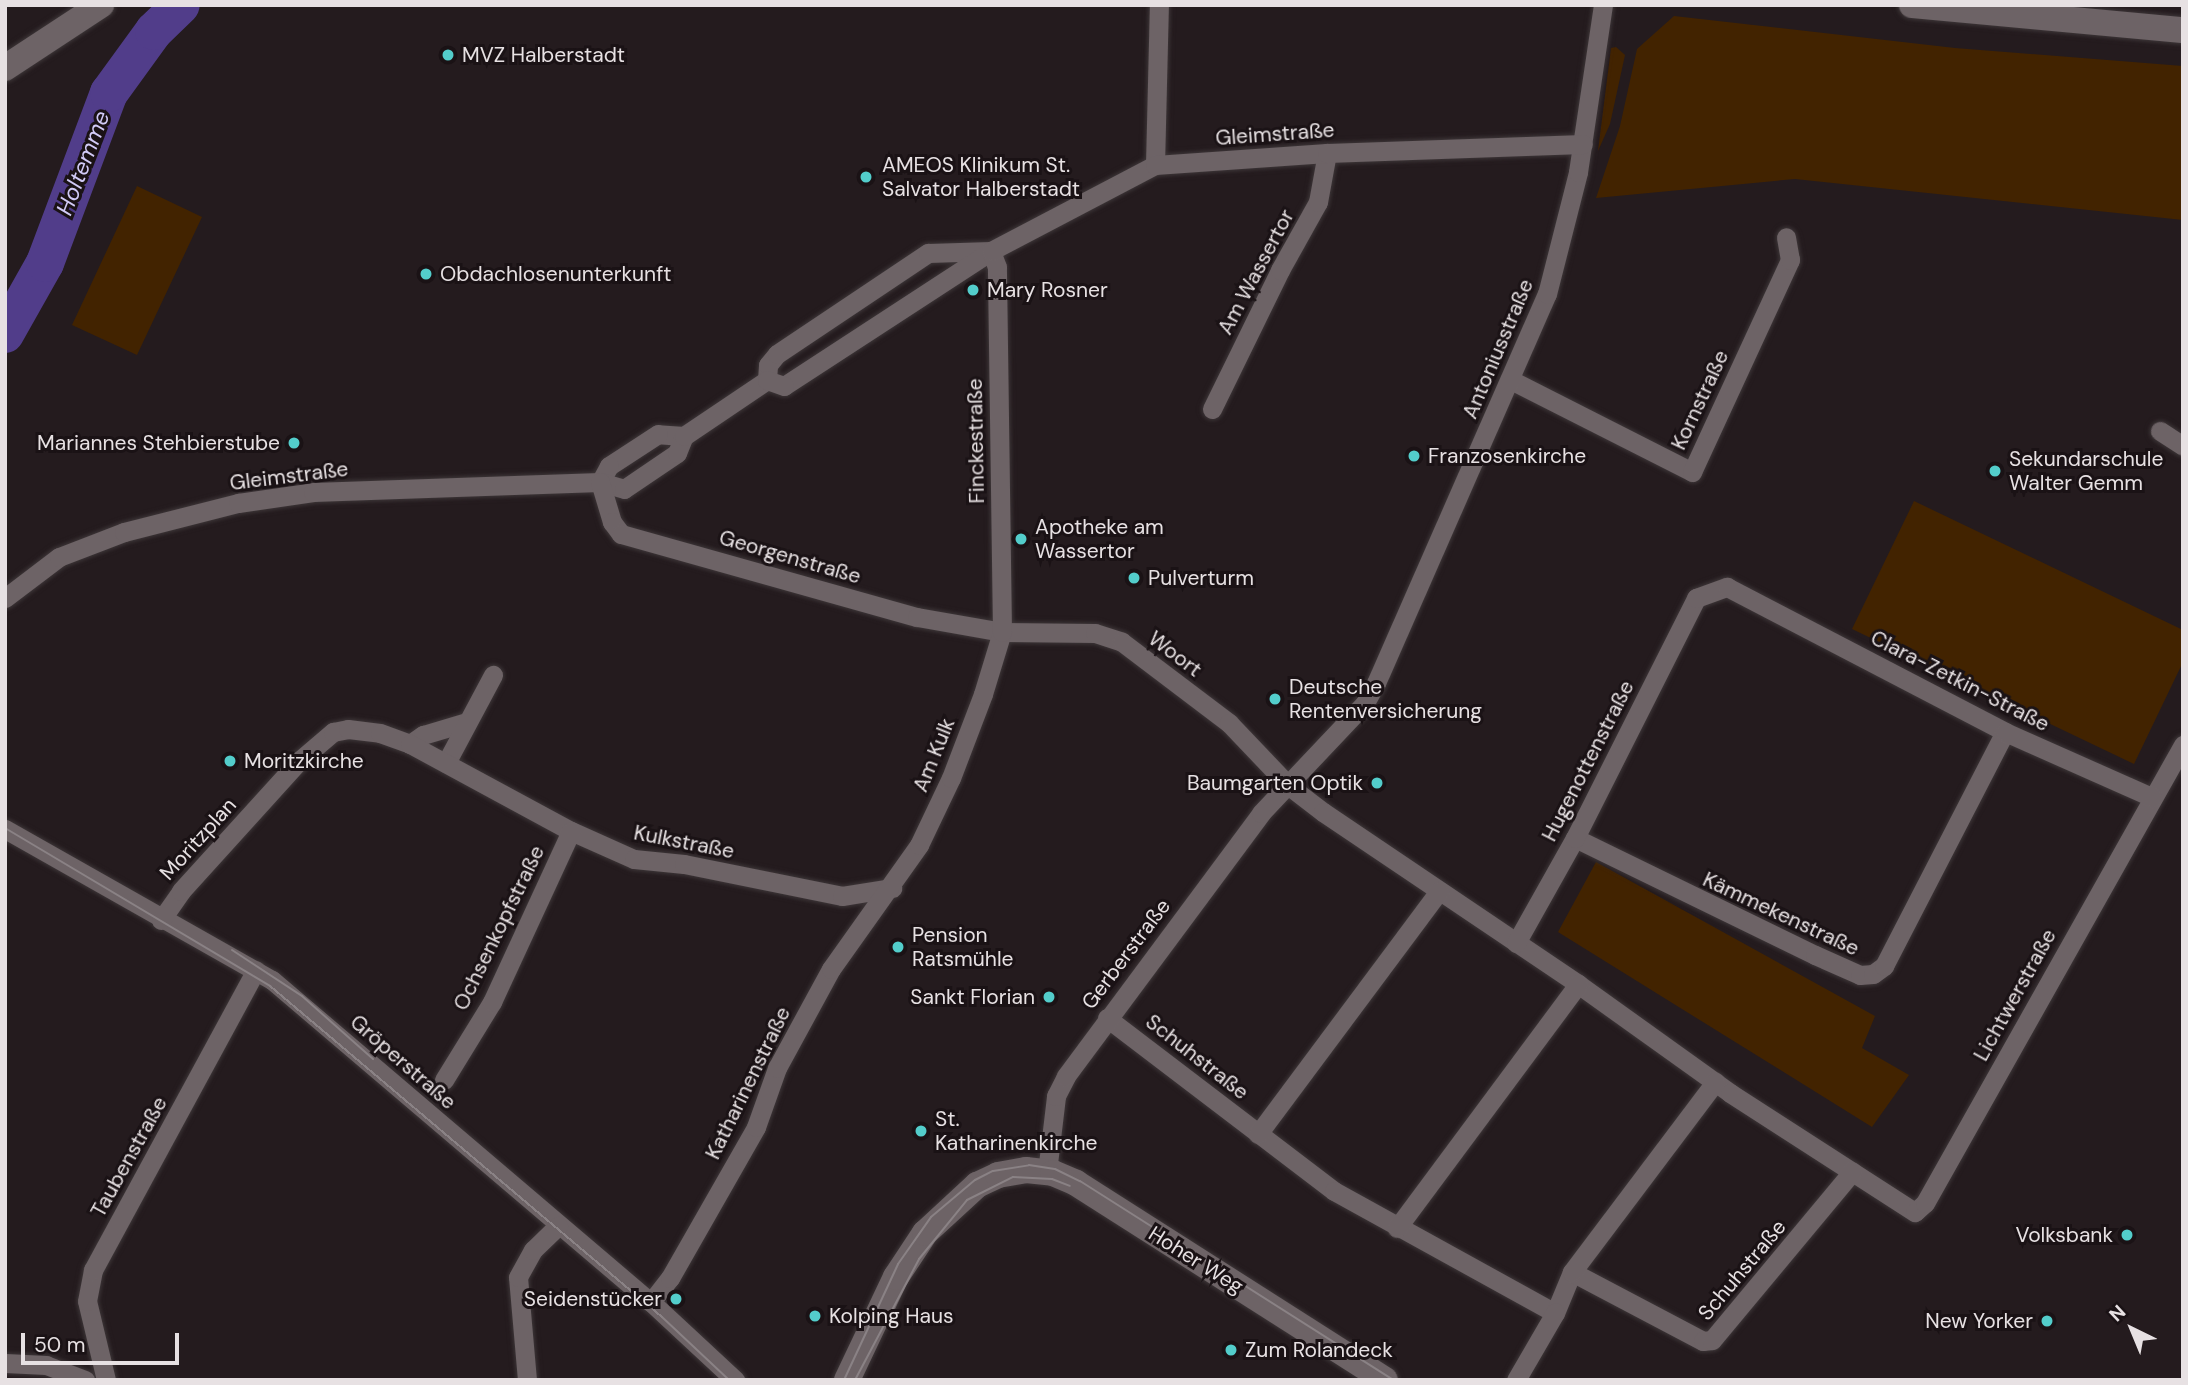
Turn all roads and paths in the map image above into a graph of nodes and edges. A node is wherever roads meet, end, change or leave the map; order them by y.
1 (102, 5) edge
2 (1158, 5) edge
3 (1603, 5) edge
4 (1912, 5) edge
5 (2183, 30) edge
6 (5, 68) edge
7 (1583, 145) junction
8 (1326, 153) junction
9 (1155, 165) junction
10 (1786, 237) dead end
11 (991, 251) junction
12 (766, 380) junction
13 (1511, 380) junction
14 (1212, 409) dead end
15 (2160, 431) dead end
16 (684, 436) junction
17 (2183, 446) edge
18 (600, 482) junction
19 (5, 598) edge
20 (1696, 598) joint
21 (1002, 632) junction
22 (493, 675) dead end
23 (467, 722) junction
24 (333, 732) joint
25 (2005, 732) junction
26 (410, 744) junction
27 (2183, 744) edge
28 (446, 763) junction
29 (1289, 786) junction
30 (2151, 797) junction
31 (5, 829) edge
32 (571, 831) junction
33 (1575, 838) junction
34 (892, 888) junction
35 (1439, 891) junction
36 (161, 919) junction
37 (1516, 943) junction
38 (256, 970) junction
39 (1578, 984) junction
40 (1107, 1018) junction
41 (444, 1080) dead end
42 (1715, 1082) junction
43 (1258, 1134) junction
44 (1047, 1172) junction
45 (1852, 1172) junction
46 (558, 1226) junction
47 (1397, 1228) junction
48 (1572, 1272) junction
49 (652, 1302) junction
50 (1555, 1313) junction
51 (5, 1363) edge
52 (103, 1379) edge
53 (85, 1380) edge
54 (527, 1380) edge
55 (735, 1380) edge
56 (848, 1380) edge
57 (1385, 1380) edge
58 (1517, 1380) edge

1 - 6 street
2 - 9 street
3 - 7 street, Antoniusstraße
4 - 5 street
7 - 8 street, Gleimstraße
7 - 13 street, Antoniusstraße
8 - 9 street, Gleimstraße
8 - 14 street, Am Wassertor
9 - 11 street, Gleimstraße
10 - 13 street, Kornstraße
11 - 12 street, Gleimstraße
11 - 12 street, Gleimstraße
11 - 21 street, Finckestraße
12 - 16 street, Gleimstraße
13 - 29 street, Antoniusstraße
15 - 17 street
16 - 18 street, Gleimstraße
16 - 18 street, Gleimstraße
18 - 19 street, Gleimstraße
18 - 21 street, Georgenstraße
20 - 25 street, Clara-Zetkin-Straße
20 - 33 street, Hugenottenstraße
21 - 29 street, Woort
21 - 34 street, Am Kulk
22 - 23 street
23 - 26 street
23 - 28 street
24 - 26 street, Kulkstraße
24 - 36 street, Moritzplan
25 - 30 street, Clara-Zetkin-Straße
25 - 33 street, Kämmekenstraße
26 - 28 street, Kulkstraße
27 - 30 street
28 - 32 street, Kulkstraße
29 - 35 street
29 - 40 street, Gerberstraße
30 - 45 street, Lichtwerstraße
31 - 36 street, Gröperstraße
32 - 34 street, Kulkstraße
32 - 41 street, Ochsenkopfstraße
33 - 37 street, Hugenottenstraße
34 - 49 street, Katharinenstraße
35 - 37 street
35 - 43 street
36 - 38 street, Gröperstraße
37 - 39 street
38 - 46 street, Gröperstraße
38 - 52 street, Taubenstraße
39 - 42 street
39 - 47 street
40 - 43 street, Schuhstraße
40 - 44 street, Gerberstraße
42 - 45 street
42 - 48 street
43 - 47 street, Schuhstraße
44 - 56 street, Hoher Weg
44 - 57 street, Hoher Weg
45 - 48 street, Schuhstraße
46 - 49 street, Gröperstraße
46 - 54 street
47 - 50 street, Schuhstraße
48 - 50 street
49 - 55 street, Gröperstraße
50 - 58 street
51 - 53 street

